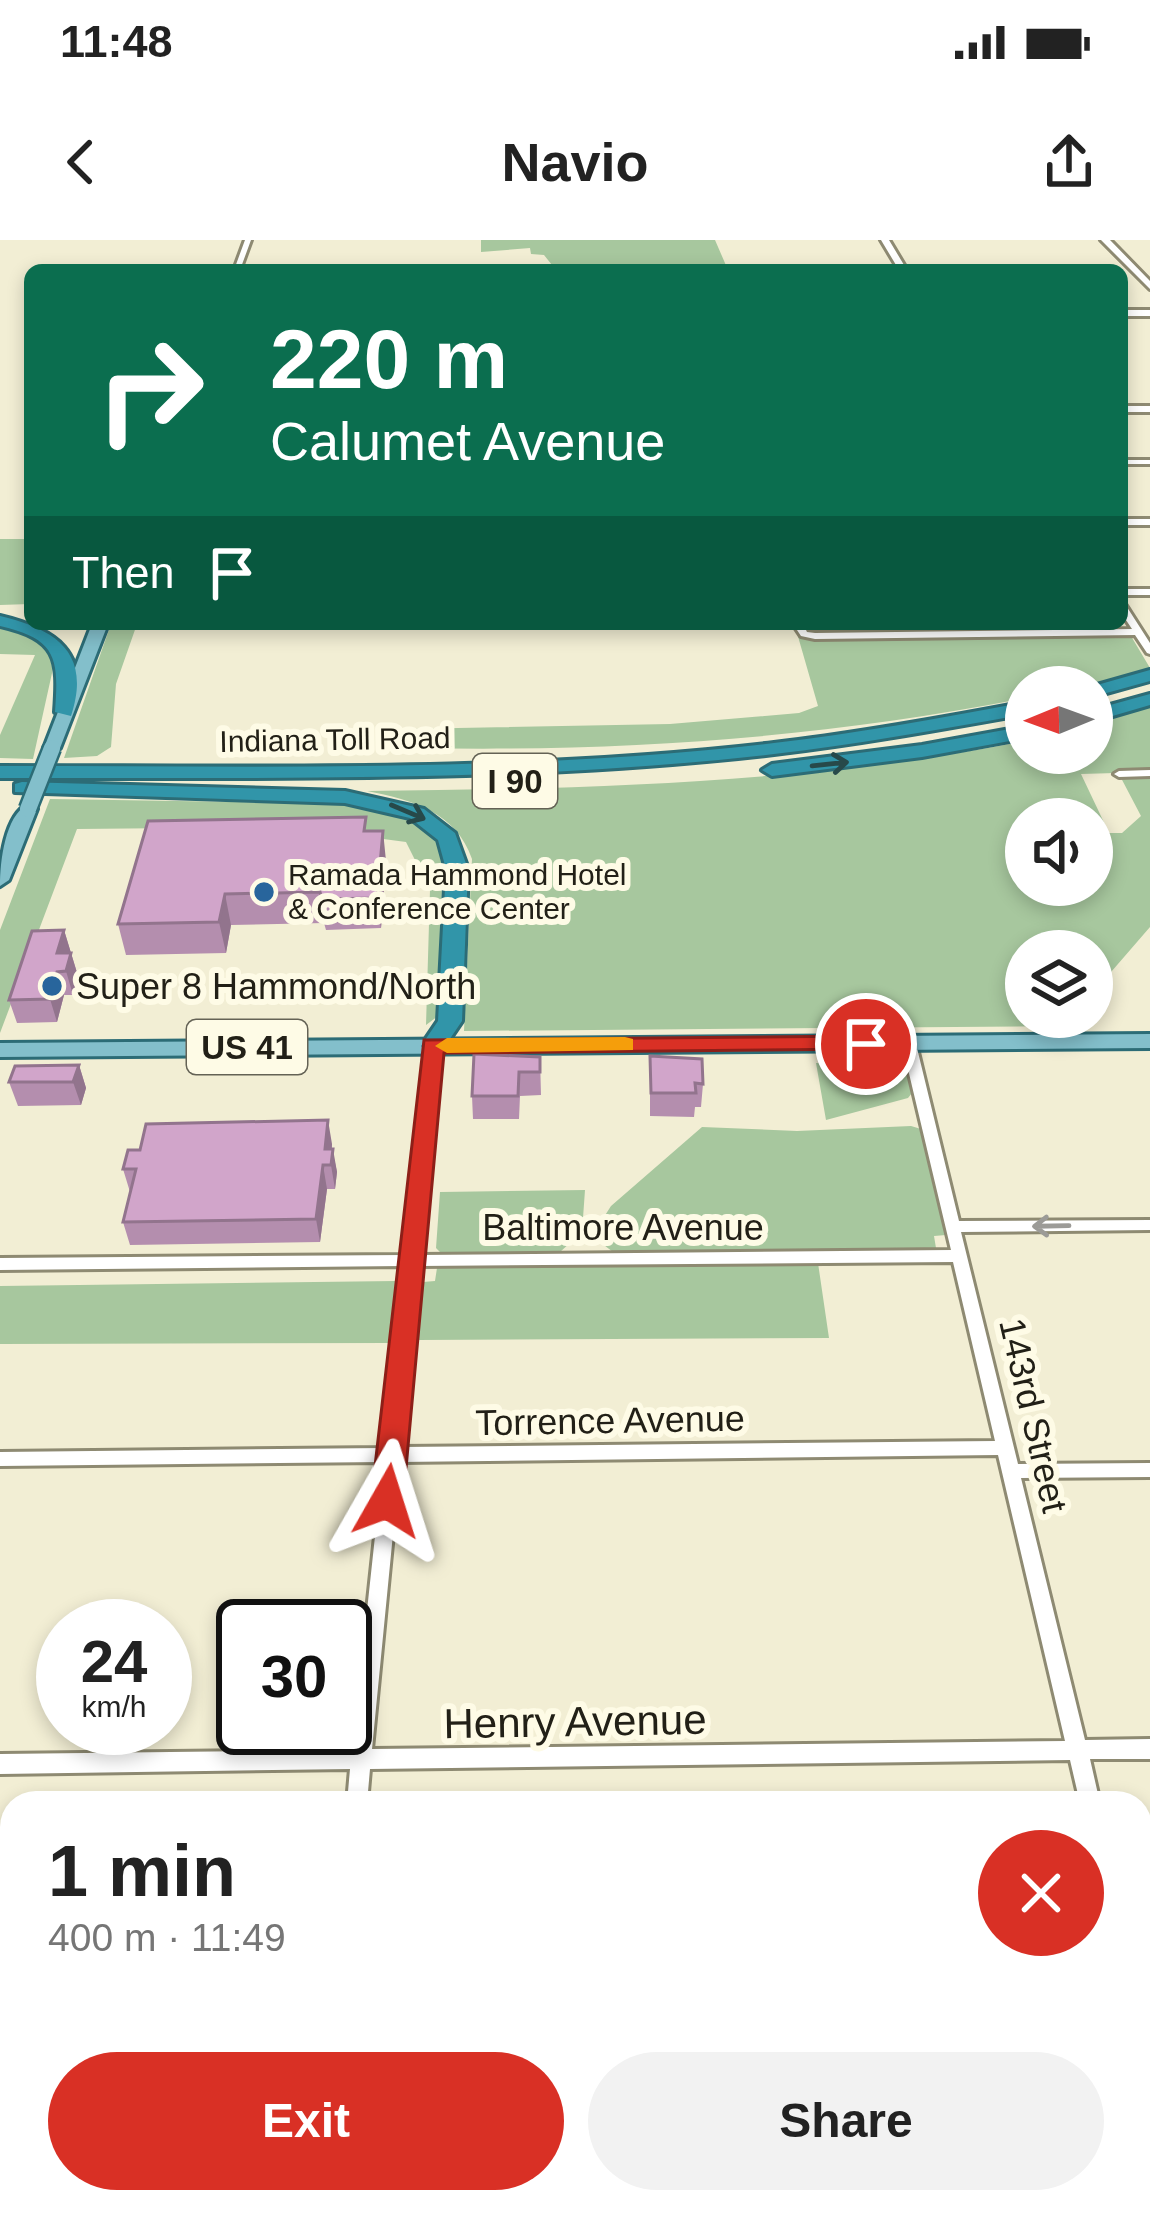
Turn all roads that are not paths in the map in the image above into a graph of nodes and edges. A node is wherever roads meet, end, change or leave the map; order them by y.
1 (1105, 240) edge
2 (1150, 286) edge
3 (1128, 616) edge
4 (37, 630) edge
5 (98, 630) edge
6 (913, 630) edge
7 (1138, 632) junction
8 (1150, 651) edge
9 (1142, 678) edge
10 (1113, 686) edge
11 (1149, 699) edge
12 (1113, 710) edge
13 (64, 712) junction
14 (1005, 712) edge
15 (1005, 736) edge
16 (802, 748) junction
17 (0, 762) edge
18 (0, 772) edge
19 (1150, 773) edge
20 (1118, 774) dead end
21 (0, 785) edge
22 (0, 880) edge
23 (1150, 1041) edge
24 (909, 1044) junction
25 (433, 1046) junction
26 (0, 1050) edge
27 (1150, 1225) edge
28 (952, 1227) junction
29 (959, 1256) junction
30 (412, 1258) junction
31 (0, 1264) edge
32 (1005, 1448) junction
33 (392, 1455) junction
34 (0, 1459) edge
35 (1150, 1470) edge
36 (1011, 1472) junction
37 (1150, 1749) edge
38 (1077, 1750) junction
39 (361, 1759) junction
40 (0, 1764) edge
41 (358, 1791) edge
42 (1087, 1791) edge

1 - 2 street
3 - 7 street
4 - 13 highway
5 - 13 main road
6 - 7 street
7 - 8 street
9 - 10 highway
11 - 12 highway
13 - 22 main road, bridge
14 - 16 highway, Indiana Toll Road / I 90
21 -> 15 highway, Indiana Toll Road / I 90
16 - 17 highway
16 - 18 highway, Indiana Toll Road / I 90
19 - 20 street
21 -> 25 highway
23 - 24 main road, US 41
24 - 25 main road, US 41
24 - 28 street, 143rd Street
25 - 26 main road, US 41
25 - 30 street
27 -> 28 street
28 - 29 street, 143rd Street
29 - 30 street, Baltimore Avenue
29 - 32 street, 143rd Street
30 - 31 street, Baltimore Avenue
30 - 33 street
32 - 33 street, Torrence Avenue
32 - 36 street, 143rd Street
33 - 34 street, Torrence Avenue
33 - 39 street
35 - 36 street
36 - 38 street, 143rd Street
37 - 38 street, Henry Avenue
38 - 39 street, Henry Avenue
38 - 42 street, 143rd Street
39 - 40 street, Henry Avenue
39 - 41 street

